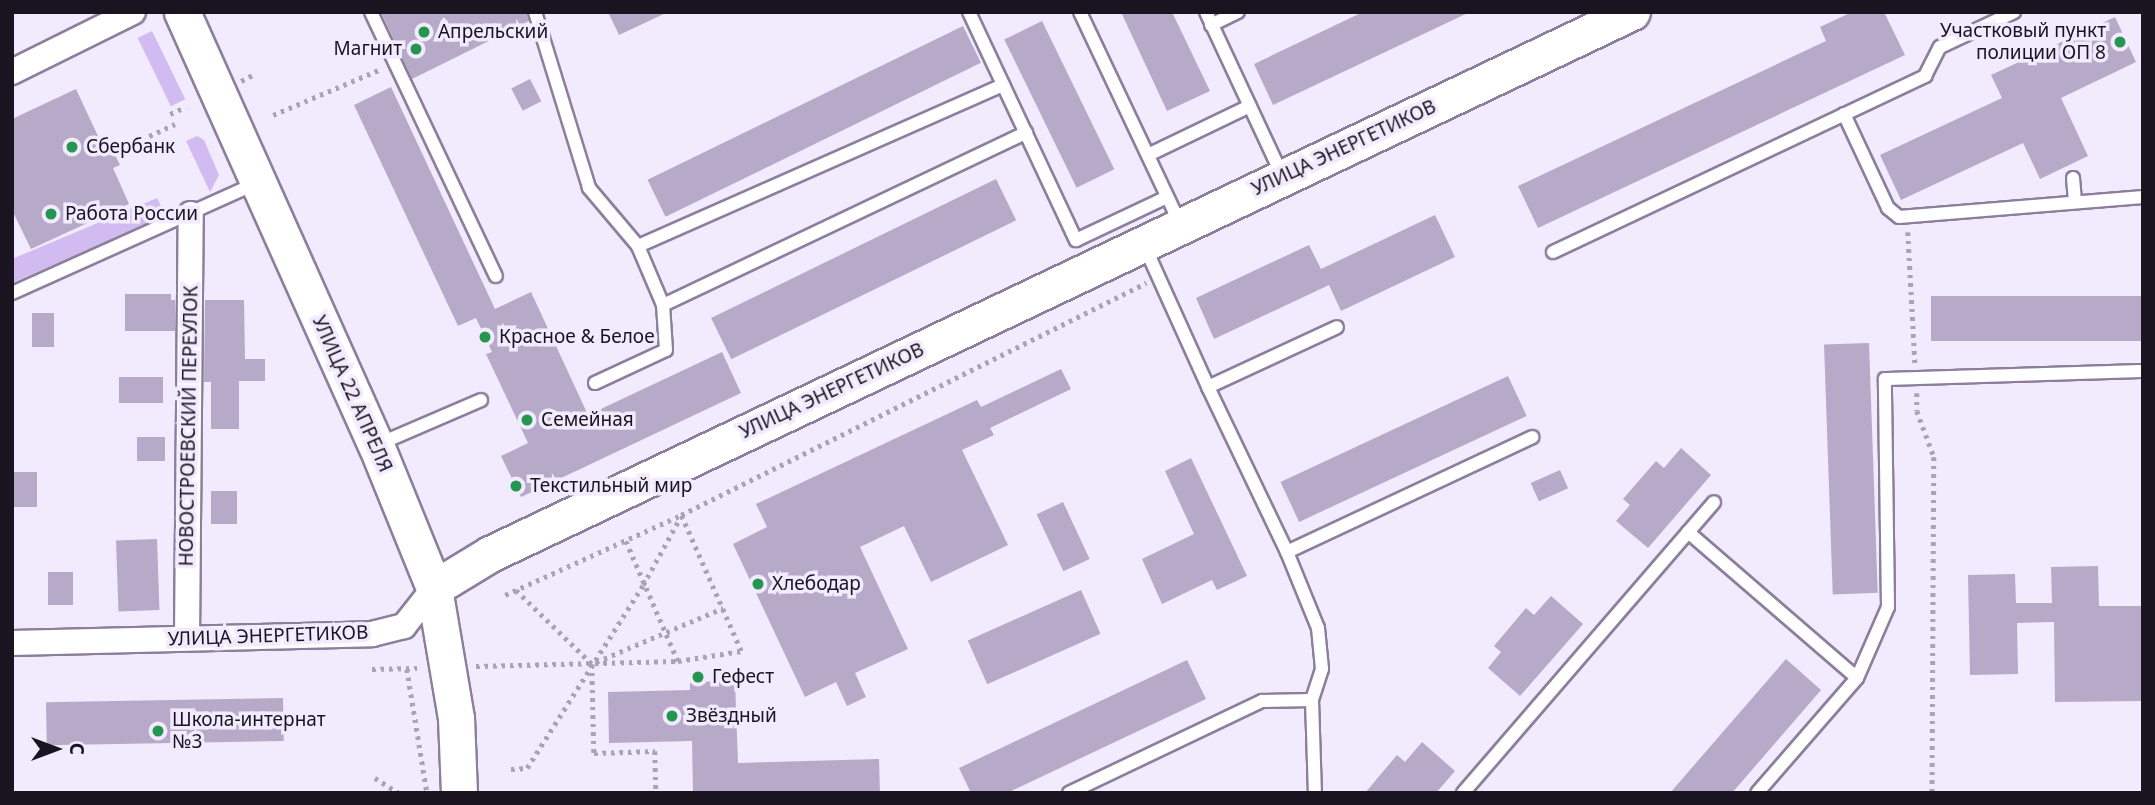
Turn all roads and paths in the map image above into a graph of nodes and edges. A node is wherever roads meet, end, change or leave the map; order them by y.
1 (133, 12) edge
2 (371, 12) edge
3 (535, 12) edge
4 (969, 12) edge
5 (1080, 12) edge
6 (1206, 12) edge
7 (1238, 12) edge
8 (1632, 12) edge
9 (2014, 12) edge
10 (183, 13) edge
11 (1211, 25) junction
12 (393, 64) junction
13 (12, 72) edge
14 (1003, 85) junction
15 (1250, 106) junction
16 (186, 107) dead end
17 (170, 114) dead end
18 (1844, 114) junction
19 (273, 115) dead end
20 (175, 124) dead end
21 (1026, 133) junction
22 (127, 147) dead end
23 (1148, 155) junction
24 (1283, 177) junction
25 (2073, 178) dead end
26 (257, 183) junction
27 (2143, 197) edge
28 (2075, 200) junction
29 (1174, 211) junction
30 (191, 214) junction
31 (1907, 217) junction
32 (1143, 243) junction
33 (638, 246) junction
34 (1553, 252) dead end
35 (496, 276) dead end
36 (1158, 277) junction
37 (12, 293) edge
38 (663, 305) junction
39 (1337, 327) dead end
40 (2143, 371) edge
41 (1916, 378) junction
42 (595, 383) dead end
43 (1208, 387) junction
44 (481, 400) dead end
45 (1532, 438) dead end
46 (376, 446) junction
47 (1714, 502) dead end
48 (681, 517) junction
49 (1688, 532) junction
50 (625, 541) junction
51 (1287, 552) junction
52 (643, 585) junction
53 (434, 588) junction
54 (516, 590) junction
55 (505, 595) dead end
56 (723, 608) junction
57 (666, 634) junction
58 (187, 638) junction
59 (12, 643) edge
60 (678, 661) junction
61 (592, 664) junction
62 (471, 666) dead end
63 (417, 668) dead end
64 (372, 669) dead end
65 (407, 669) junction
66 (1857, 678) junction
67 (1311, 700) junction
68 (511, 769) dead end
69 (375, 778) dead end
70 (399, 793) edge
71 (427, 793) edge
72 (459, 793) edge
73 (656, 793) edge
74 (1069, 793) edge
75 (1315, 793) edge
76 (1463, 793) edge
77 (1757, 793) edge
78 (1932, 793) edge

1 - 13 street
2 - 12 lane
3 - 33 lane
4 - 14 lane
5 - 23 lane
6 - 11 lane
7 - 11 lane
8 - 24 main road, УЛИЦА ЭНЕРГЕТИКОВ
9 - 18 lane
10 - 26 main road, УЛИЦА 22 АПРЕЛЯ
11 - 15 lane
12 - 19 path
12 - 35 lane
14 - 21 lane
14 - 33 lane
15 - 23 lane
15 - 24 lane
16 - 17 path
18 - 31 lane
18 - 34 lane
20 - 22 path
21 - 29 lane
21 - 38 lane
23 - 29 lane
24 - 29 main road, УЛИЦА ЭНЕРГЕТИКОВ
25 - 28 lane
26 - 30 lane
26 - 46 main road, УЛИЦА 22 АПРЕЛЯ
27 - 28 lane
28 - 31 lane
29 - 32 main road, УЛИЦА ЭНЕРГЕТИКОВ
30 - 37 lane
30 - 58 street, НОВОСТРОЕВСКИЙ ПЕРЕУЛОК
31 - 41 path
32 - 36 lane
32 - 53 main road, УЛИЦА ЭНЕРГЕТИКОВ
33 - 38 lane
36 - 43 lane
36 - 48 path
38 - 42 lane
39 - 43 lane
40 - 41 lane
41 - 66 lane
41 - 78 path
43 - 51 lane
44 - 46 lane
45 - 51 lane
46 - 53 main road, УЛИЦА 22 АПРЕЛЯ
47 - 49 lane
48 - 50 path
48 - 52 path
48 - 56 path
49 - 66 lane
49 - 76 lane
50 - 52 path
50 - 54 path
51 - 67 lane
52 - 57 path
52 - 61 path
53 - 58 street, УЛИЦА ЭНЕРГЕТИКОВ
53 - 72 main road, УЛИЦА 22 АПРЕЛЯ
54 - 55 path
54 - 61 path
56 - 57 path
56 - 60 path
57 - 60 path
57 - 61 path
58 - 59 street, УЛИЦА ЭНЕРГЕТИКОВ
60 - 61 path
61 - 62 path
61 - 68 path
61 - 73 path
63 - 65 path
64 - 65 path
65 - 71 path
66 - 77 lane
67 - 74 lane
67 - 75 lane
69 - 70 path

